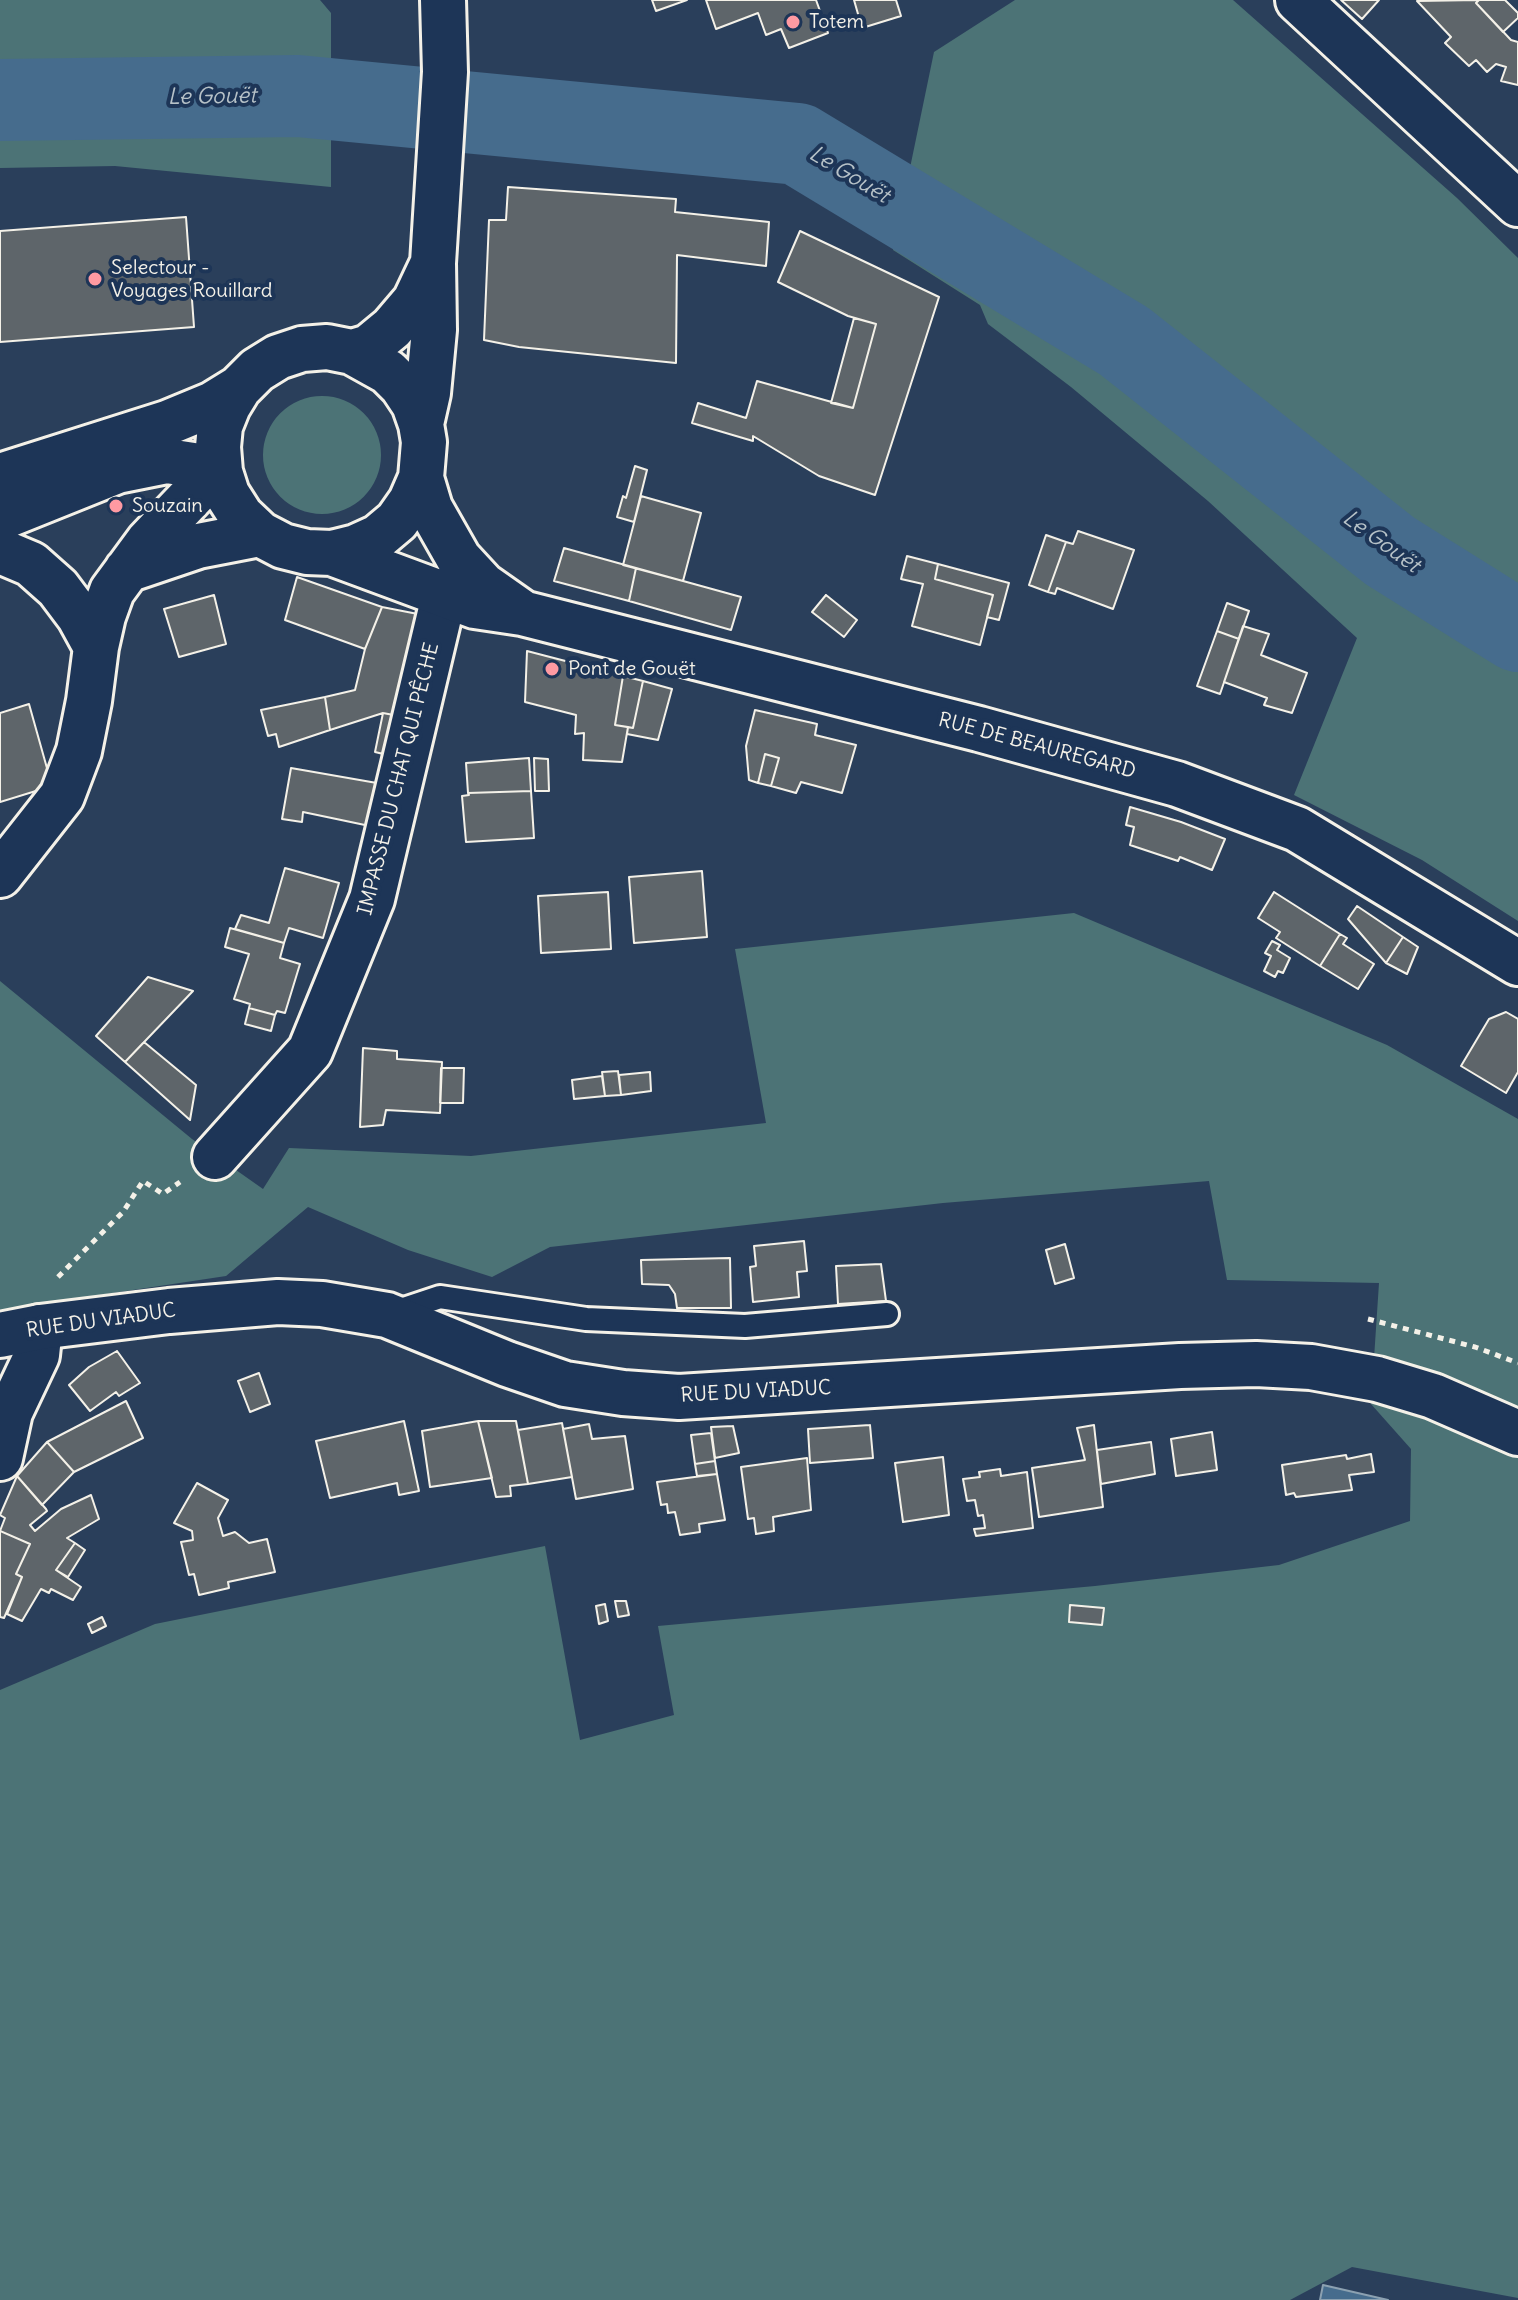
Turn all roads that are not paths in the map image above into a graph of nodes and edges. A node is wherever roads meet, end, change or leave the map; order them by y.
1 (443, 0) edge
2 (1298, 0) edge
3 (1518, 204) edge
4 (433, 263) junction
5 (352, 352) junction
6 (239, 388) junction
7 (421, 424) junction
8 (220, 471) junction
9 (0, 476) edge
10 (421, 478) junction
11 (0, 518) edge
12 (260, 534) junction
13 (0, 551) edge
14 (332, 553) junction
15 (127, 570) junction
16 (444, 596) junction
17 (522, 613) junction
18 (96, 647) junction
19 (0, 875) edge
20 (1518, 963) edge
21 (215, 1157) road end
22 (887, 1314) dead end
23 (387, 1315) junction
24 (20, 1331) edge
25 (1518, 1433) edge
26 (0, 1458) edge

1 - 4 main road
2 - 3 main road
4 - 5 main road
4 - 7 main road
5 - 6 main road
5 - 7 main road
6 - 8 main road
6 - 9 main road
7 - 10 main road
8 - 11 main road
8 - 12 main road
8 - 15 main road
10 - 14 main road
10 - 17 main road
12 - 14 main road
12 - 15 main road
13 - 18 main road
14 - 16 main road, RUE DE BEAUREGARD
15 - 18 main road
16 - 17 main road, RUE DE BEAUREGARD
16 - 21 main road, IMPASSE DU CHAT QUI PÊCHE
17 - 20 main road, RUE DE BEAUREGARD
18 - 19 main road
22 - 23 lane
23 - 24 main road, RUE DU VIADUC
23 - 25 main road, RUE DU VIADUC
24 - 26 main road

